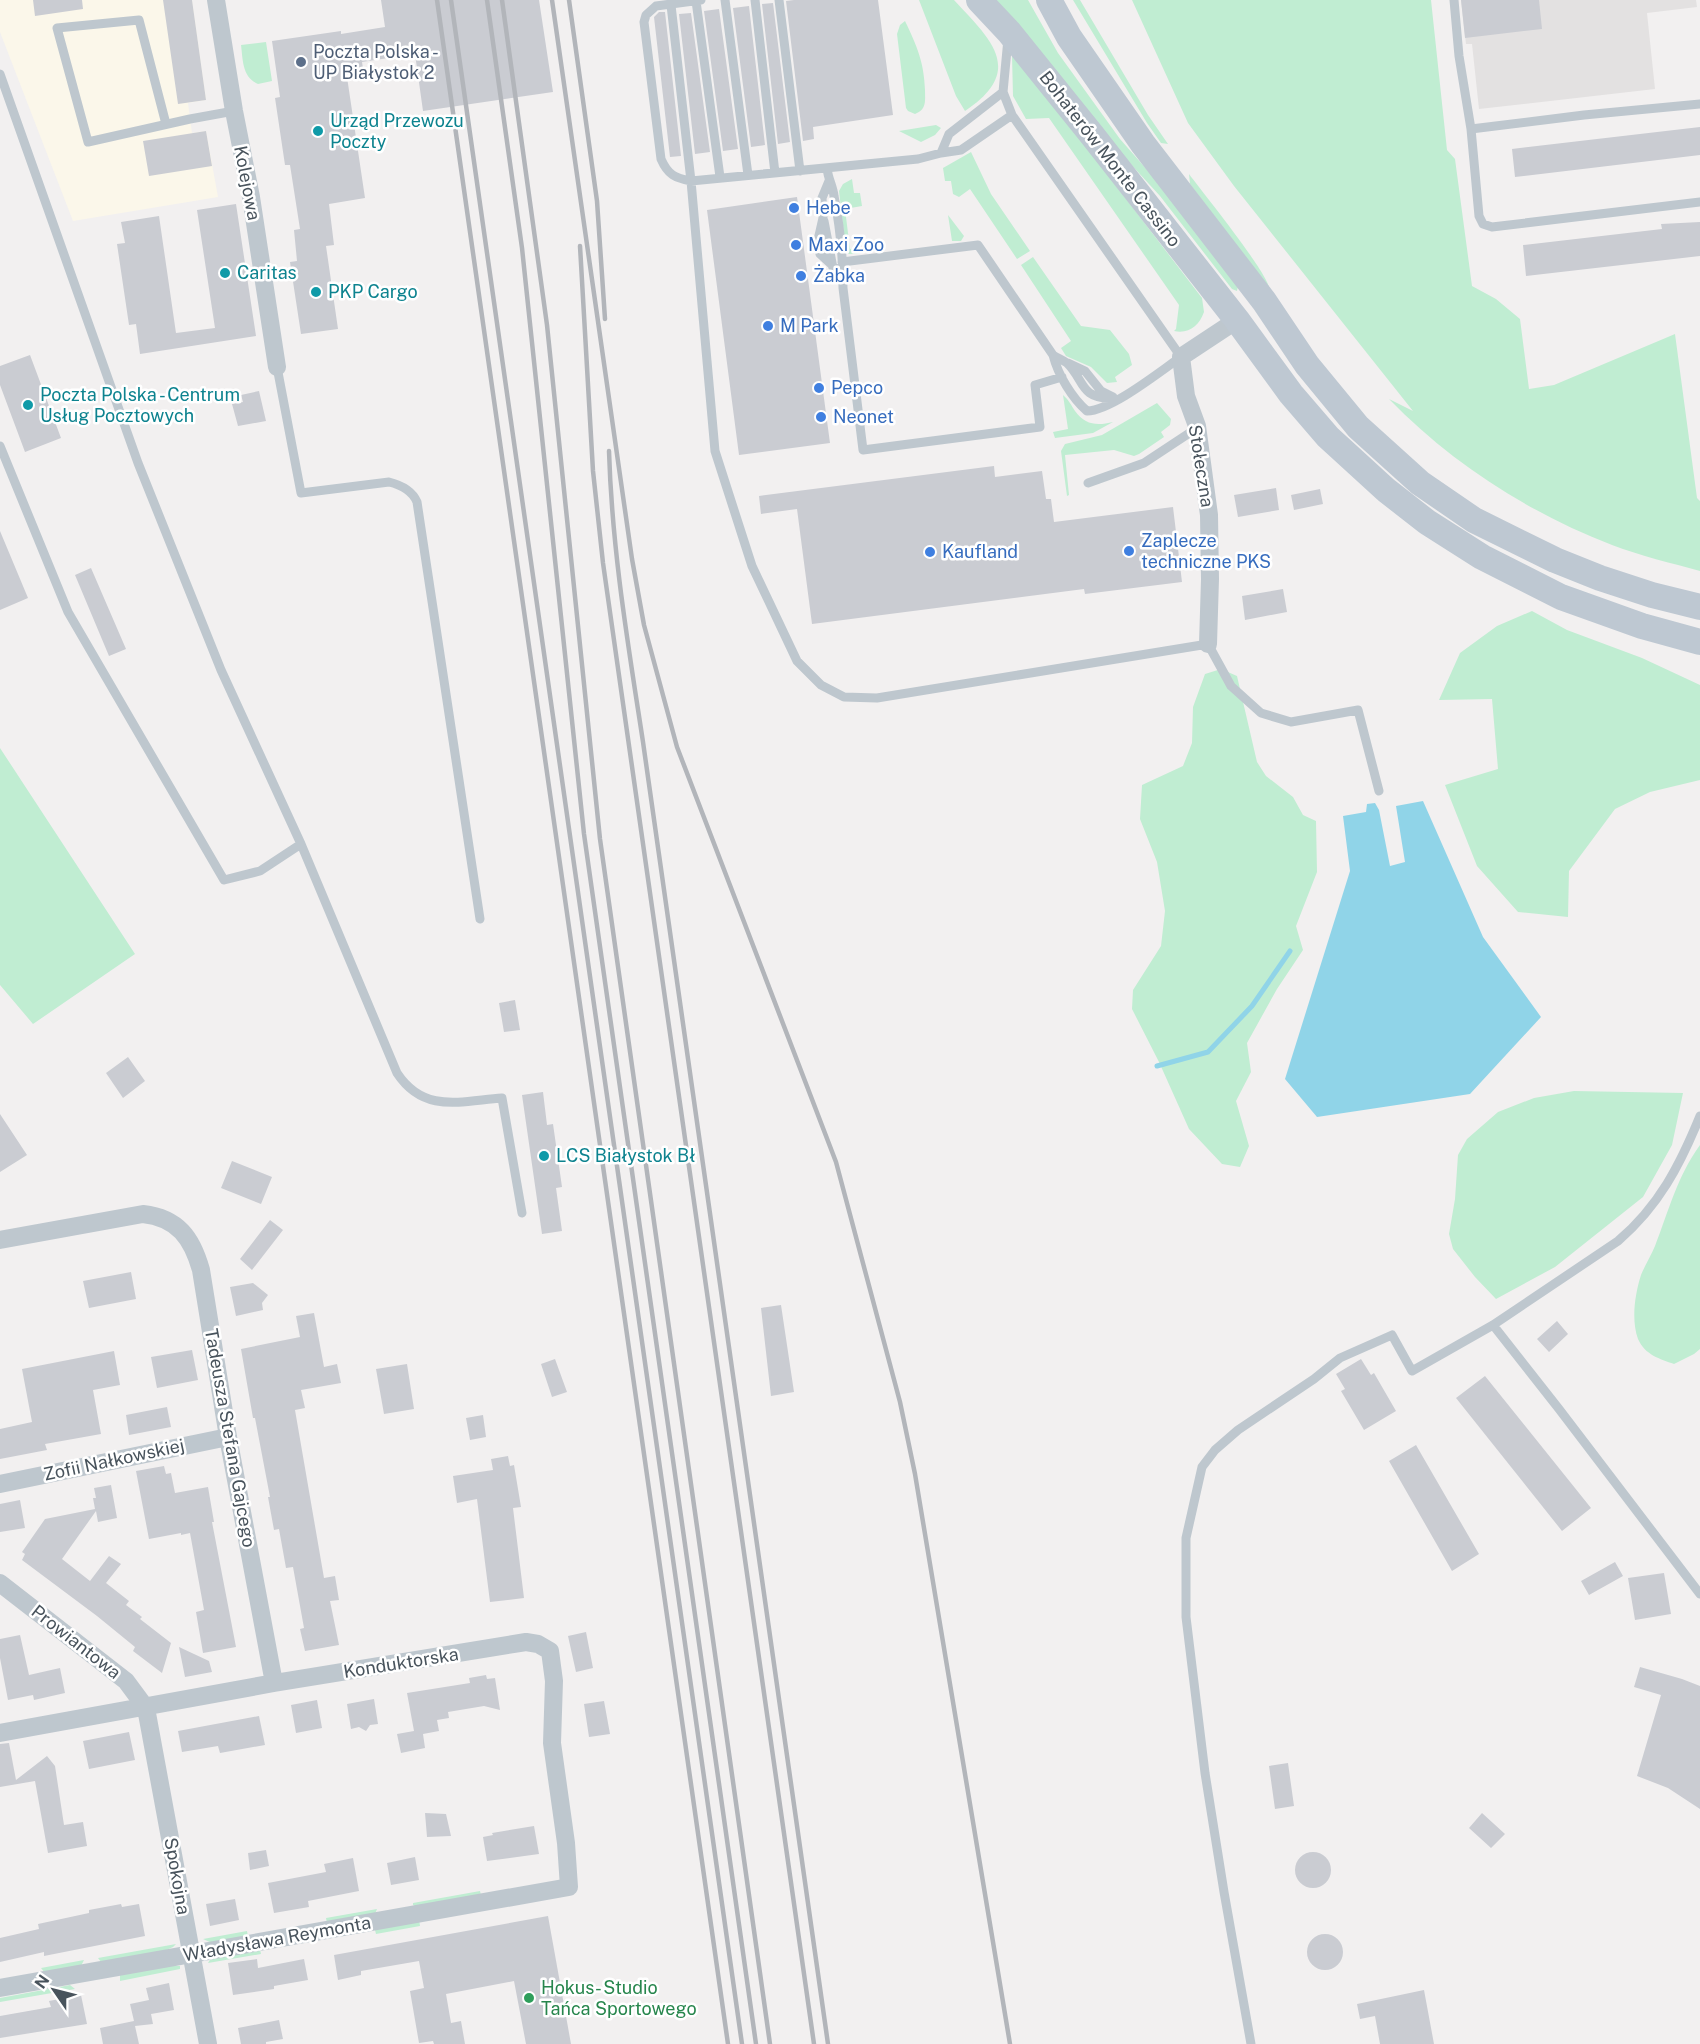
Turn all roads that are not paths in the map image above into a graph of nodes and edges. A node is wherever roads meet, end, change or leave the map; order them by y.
1 (216, 0) edge
2 (701, 0) edge
3 (725, 0) edge
4 (754, 0) edge
5 (779, 0) edge
6 (980, 0) edge
7 (1049, 0) edge
8 (1455, 0) edge
9 (696, 1) edge
10 (671, 5) junction
11 (1009, 32) junction
12 (0, 74) edge
13 (1003, 92) junction
14 (1700, 104) edge
15 (234, 111) junction
16 (1012, 115) junction
17 (166, 124) junction
18 (1471, 129) junction
19 (941, 153) junction
20 (827, 168) junction
21 (800, 171) junction
22 (775, 173) junction
23 (748, 175) junction
24 (720, 177) junction
25 (691, 181) junction
26 (829, 181) junction
27 (1700, 202) edge
28 (842, 262) junction
29 (843, 275) junction
30 (1264, 301) junction
31 (1237, 320) junction
32 (1053, 356) junction
33 (1181, 357) junction
34 (277, 367) joint
35 (1062, 377) junction
36 (1124, 395) junction
37 (1197, 429) junction
38 (0, 446) edge
39 (1088, 483) dead end
40 (1653, 595) junction
41 (1700, 607) edge
42 (1642, 626) junction
43 (1700, 642) edge
44 (1208, 644) junction
45 (1379, 791) dead end
46 (301, 844) junction
47 (480, 919) dead end
48 (1700, 1116) edge
49 (522, 1213) dead end
50 (0, 1240) edge
51 (1493, 1326) junction
52 (228, 1437) junction
53 (0, 1484) edge
54 (0, 1583) edge
55 (1700, 1594) edge
56 (274, 1683) junction
57 (146, 1708) junction
58 (0, 1733) edge
59 (553, 1890) joint
60 (191, 1954) junction
61 (0, 1989) edge
62 (208, 2044) edge
63 (1251, 2044) edge

1 - 15 street, Kolejowa
2 - 9 lane
3 - 23 lane
4 - 22 lane
5 - 21 lane
6 - 11 street, Bohaterów Monte Cassino
7 - 30 street, Bohaterów Monte Cassino
8 - 18 lane
9 - 10 lane
9 - 24 lane
10 - 25 lane
10 - 25 lane
11 - 13 lane
11 - 31 street, Bohaterów Monte Cassino
12 - 46 lane
13 - 16 lane
13 - 19 lane
14 - 18 lane
15 - 17 lane
15 - 34 street, Kolejowa
16 - 19 lane
16 - 33 lane
17 - 17 lane
18 - 27 lane
19 - 20 lane
20 - 21 lane
20 - 26 lane
21 - 22 lane
22 - 23 lane
23 - 24 lane
24 - 25 lane
25 - 44 lane
26 - 28 lane
26 - 29 lane
28 - 29 lane
28 - 32 lane
29 - 35 lane
30 - 31 street
30 - 40 street, Bohaterów Monte Cassino
31 - 33 street
31 - 42 street, Bohaterów Monte Cassino
32 - 35 lane
32 - 36 lane
33 - 36 lane
33 - 37 street, Stołeczna
34 - 47 lane
35 - 36 lane
37 - 39 lane
37 - 44 street, Stołeczna
38 - 46 lane
40 - 41 street, Bohaterów Monte Cassino
40 - 42 street
42 - 43 street, Bohaterów Monte Cassino
44 - 45 lane
46 - 49 lane
48 - 51 lane
50 - 52 street, Tadeusza Stefana Gajcego
51 - 55 lane
51 - 63 lane
52 - 53 street, Zofii Nałkowskiej
52 - 56 street, Tadeusza Stefana Gajcego
54 - 57 street, Prowiantowa
56 - 57 street, Konduktorska
56 - 59 street, Konduktorska
57 - 58 street, Konduktorska
57 - 60 street, Spokojna
59 - 60 street, Władysława Reymonta
60 - 61 street, Władysława Reymonta
60 - 62 street, Spokojna

